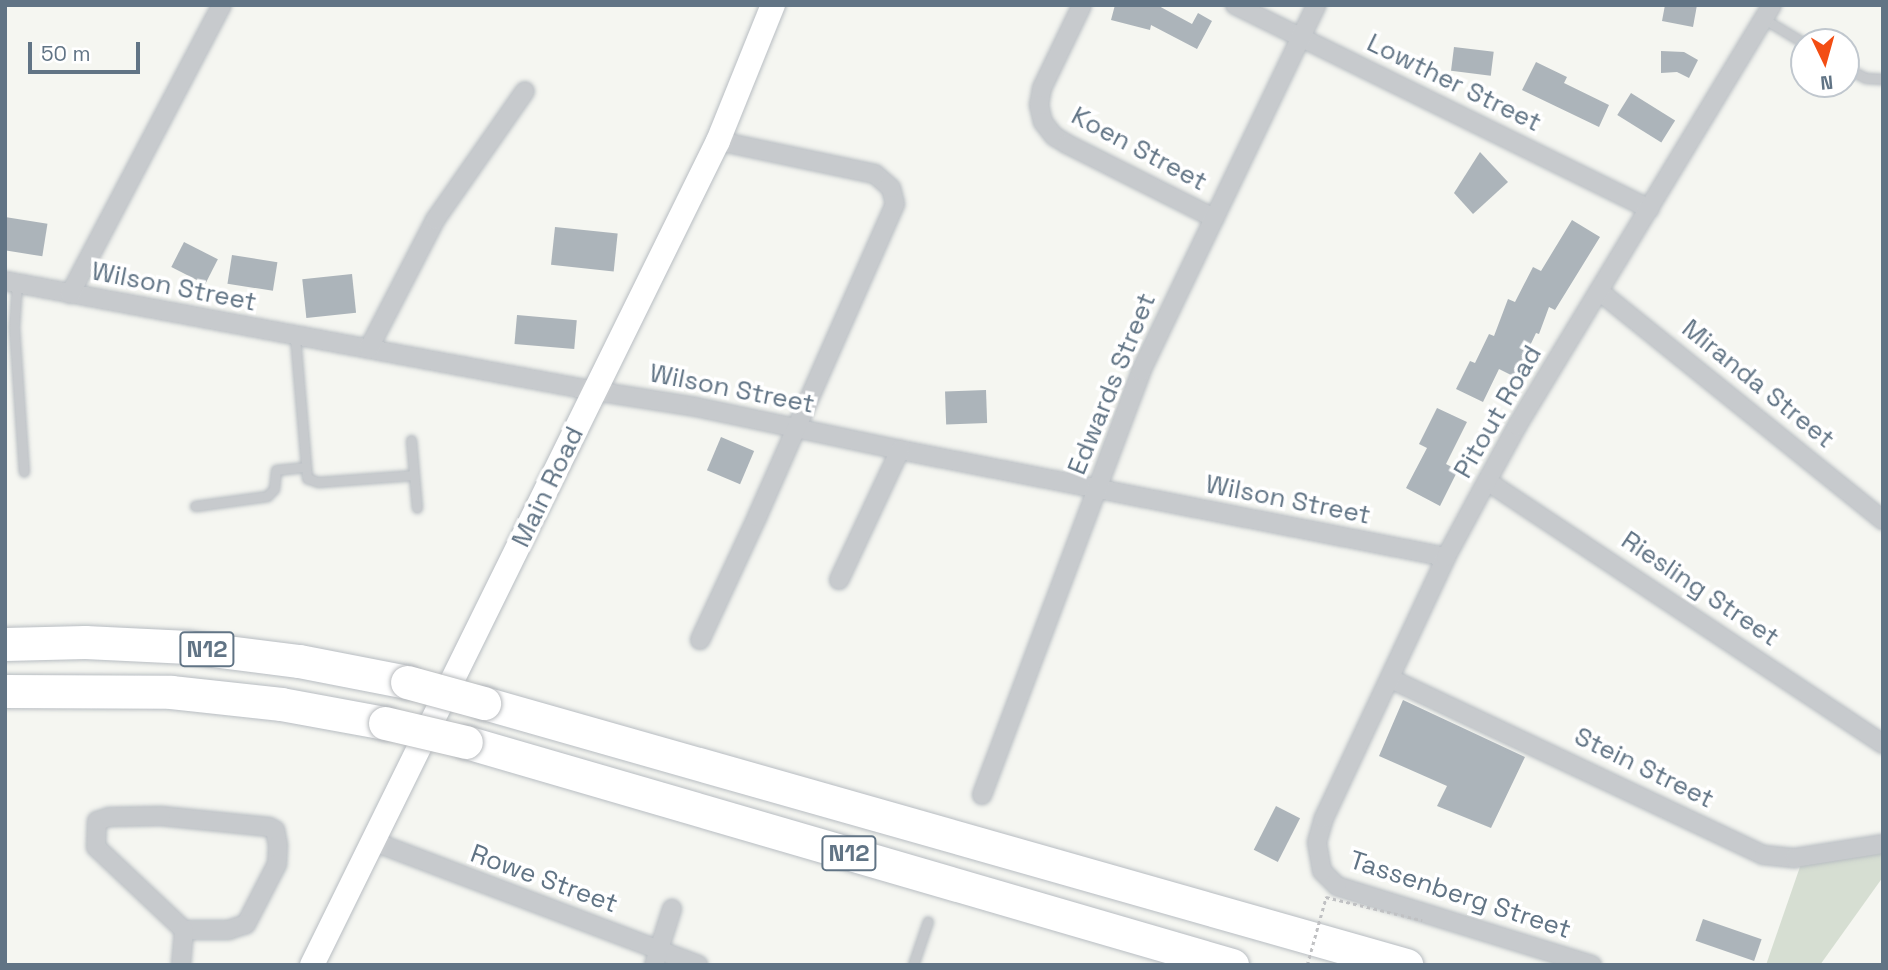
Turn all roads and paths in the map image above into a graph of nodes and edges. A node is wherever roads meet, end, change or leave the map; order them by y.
1 (222, 5) edge
2 (773, 5) edge
3 (1082, 5) edge
4 (1235, 5) edge
5 (1316, 5) edge
6 (1768, 12) edge
7 (1790, 31) edge
8 (1300, 37) junction
9 (1860, 75) edge
10 (1883, 79) edge
11 (525, 91) dead end
12 (718, 141) junction
13 (1649, 209) junction
14 (1214, 218) junction
15 (11, 282) edge
16 (1599, 291) junction
17 (70, 294) junction
18 (295, 337) junction
19 (369, 348) junction
20 (595, 391) junction
21 (795, 428) junction
22 (411, 440) dead end
23 (900, 450) junction
24 (306, 467) junction
25 (24, 472) dead end
26 (414, 475) junction
27 (1487, 481) junction
28 (1097, 488) junction
29 (195, 506) dead end
30 (417, 508) dead end
31 (1883, 520) edge
32 (1446, 557) junction
33 (839, 580) dead end
34 (700, 640) dead end
35 (5, 644) edge
36 (1391, 678) junction
37 (11, 691) edge
38 (1883, 744) edge
39 (982, 795) dead end
40 (372, 841) junction
41 (1883, 844) edge
42 (1320, 866) joint
43 (673, 909) dead end
44 (1422, 920) dead end
45 (929, 921) dead end
46 (184, 930) junction
47 (657, 958) edge
48 (181, 965) edge
49 (312, 965) edge
50 (698, 965) edge
51 (913, 965) edge
52 (1232, 965) edge
53 (1307, 965) edge
54 (1406, 965) edge
55 (1592, 965) edge

1 - 17 street
2 - 12 street, Main Road
3 - 14 street, Koen Street
4 - 8 street, Lowther Street
5 - 8 street, Edwards Street
6 - 7 lane
6 - 13 street, Pitout Road
8 - 13 street, Lowther Street
8 - 14 street, Edwards Street
9 - 10 lane
11 - 19 street
12 - 20 street, Main Road
12 - 21 street
13 - 16 street, Pitout Road
14 - 28 street, Edwards Street
15 - 17 street, Wilson Street
15 - 25 lane
16 - 27 street, Pitout Road
16 - 31 street, Miranda Street
17 - 18 street, Wilson Street
18 - 19 street, Wilson Street
18 - 24 lane
19 - 20 street, Wilson Street
20 - 21 street, Wilson Street
20 - 40 street, Main Road
21 - 23 street, Wilson Street
21 - 34 street
22 - 26 lane
23 - 28 street, Wilson Street
23 - 33 street
24 - 26 lane
24 - 29 lane
26 - 30 lane
27 - 32 street, Pitout Road
27 - 38 street, Riesling Street
28 - 32 street, Wilson Street
28 - 39 street, Edwards Street
32 - 36 street, Pitout Road
35 - 54 highway, N12, bridge
36 - 41 street, Stein Street
36 - 42 street, Pitout Road
37 - 52 highway, N12, bridge
40 - 47 street, Rowe Street
40 - 49 street, Main Road
42 - 55 street, Tassenberg Street
43 - 47 street
44 - 53 path, bridge
45 - 51 lane
46 - 46 street
46 - 48 street
47 - 50 street, Rowe Street

